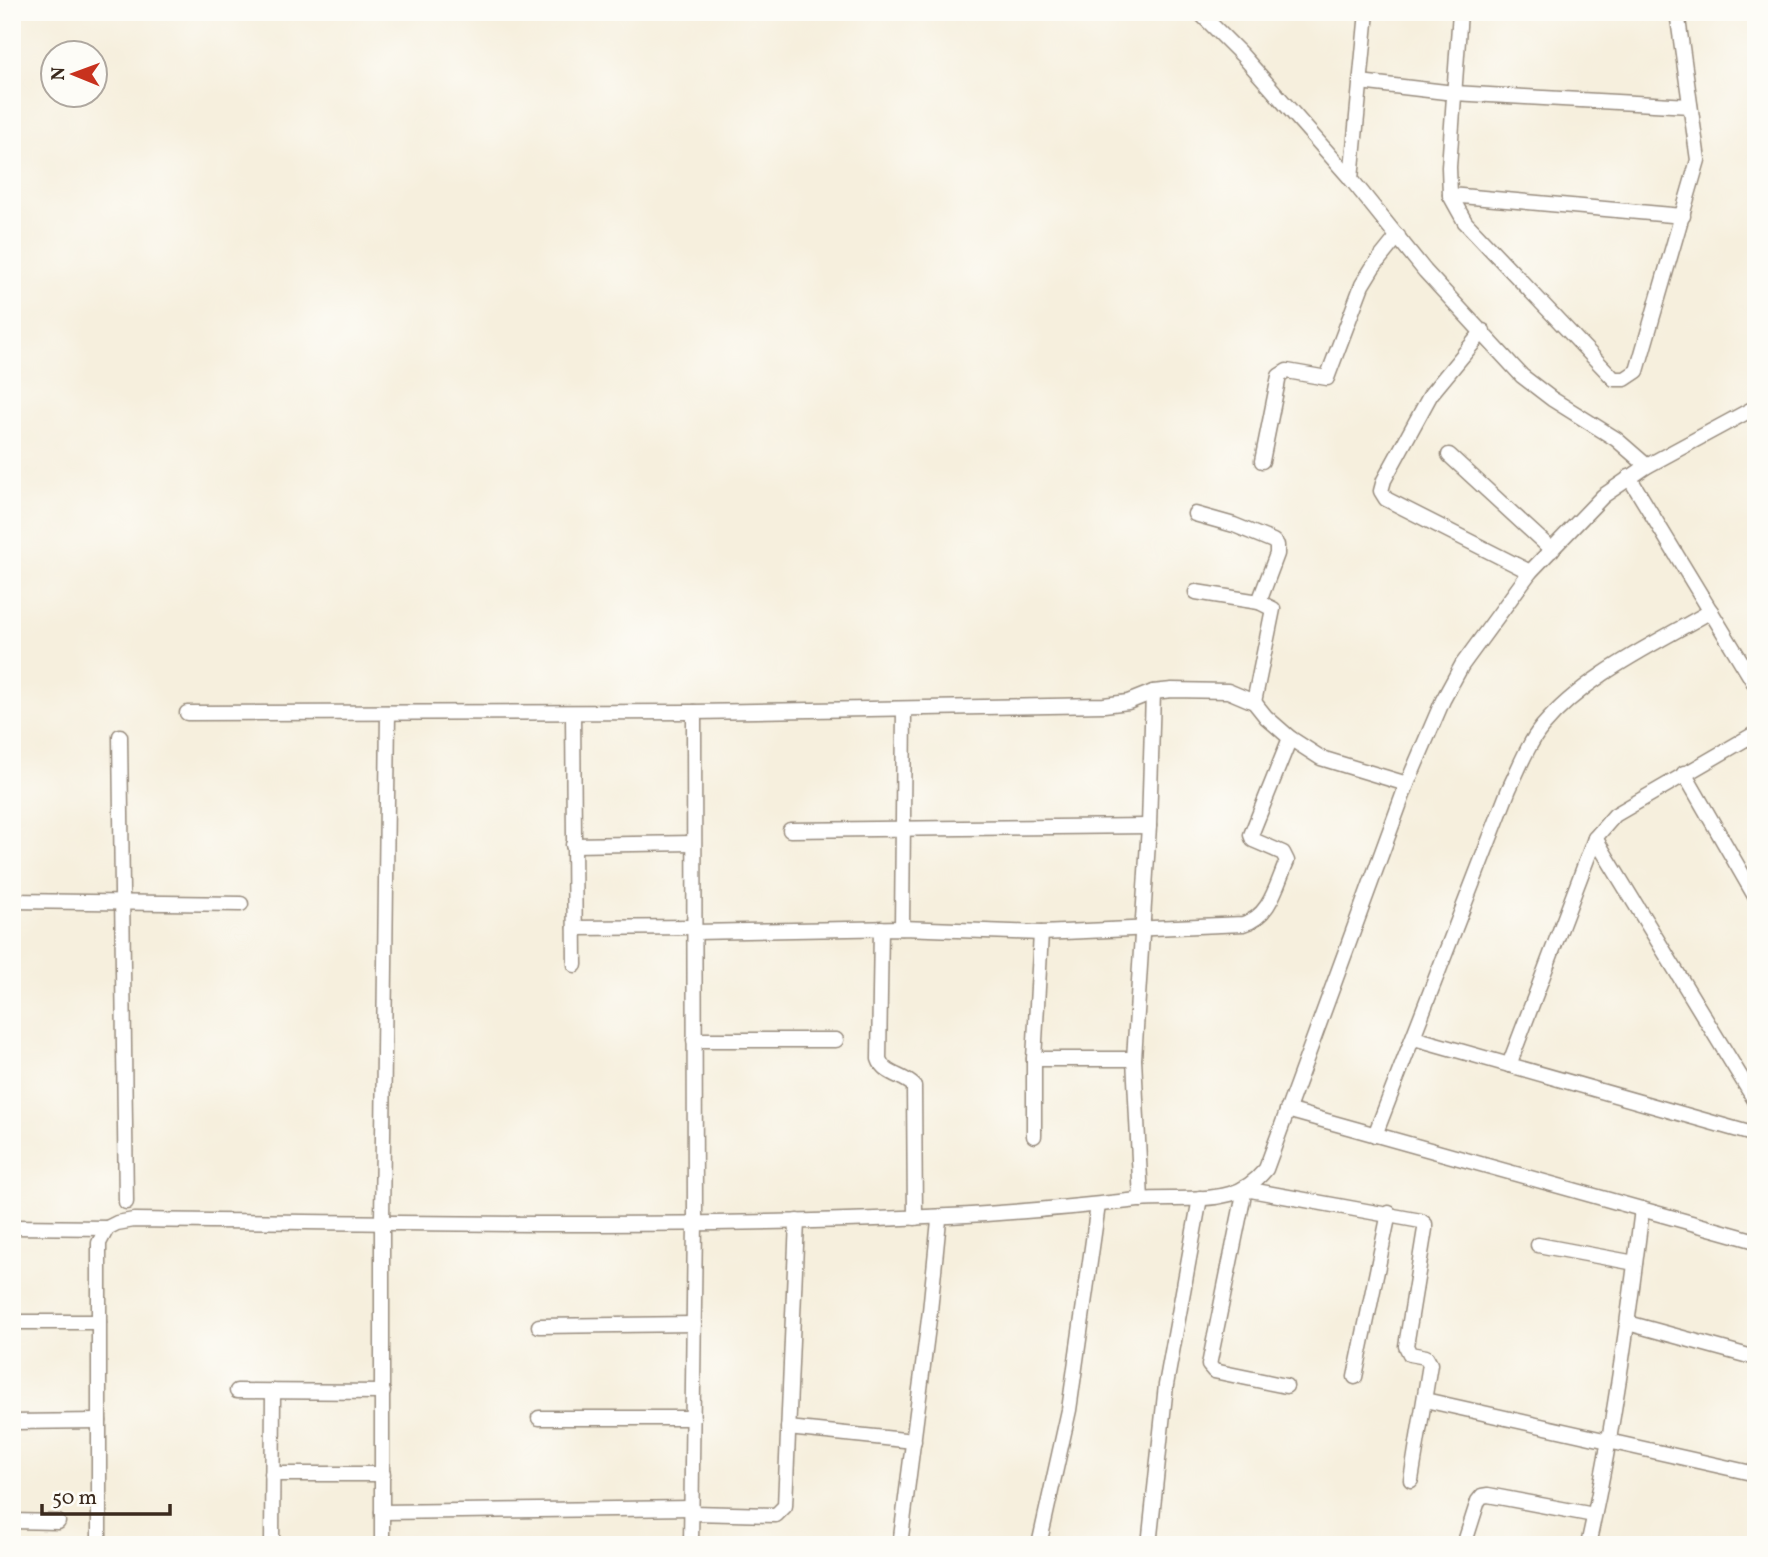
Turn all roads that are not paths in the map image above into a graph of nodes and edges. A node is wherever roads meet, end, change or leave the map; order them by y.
1 (1199, 12) edge
2 (1367, 12) edge
3 (1460, 12) edge
4 (1677, 12) edge
5 (1360, 82) junction
6 (1454, 93) junction
7 (1690, 106) junction
8 (1351, 179) junction
9 (1450, 195) junction
10 (1683, 216) junction
11 (1398, 236) junction
12 (1483, 331) junction
13 (1756, 407) edge
14 (1450, 455) dead end
15 (1262, 461) dead end
16 (1647, 466) junction
17 (1629, 477) junction
18 (1195, 514) dead end
19 (1552, 550) junction
20 (1530, 572) junction
21 (1196, 592) dead end
22 (1259, 602) junction
23 (1711, 611) junction
24 (1756, 686) edge
25 (1153, 692) junction
26 (1254, 702) junction
27 (904, 709) junction
28 (694, 712) junction
29 (187, 713) dead end
30 (388, 713) junction
31 (572, 713) junction
32 (1756, 733) edge
33 (120, 736) dead end
34 (1290, 738) junction
35 (1684, 773) junction
36 (1407, 784) junction
37 (1149, 825) junction
38 (903, 828) junction
39 (790, 830) dead end
40 (1595, 838) junction
41 (693, 842) junction
42 (573, 845) junction
43 (1756, 898) edge
44 (12, 901) edge
45 (123, 902) junction
46 (241, 904) dead end
47 (575, 928) junction
48 (881, 928) junction
49 (902, 928) junction
50 (1142, 929) junction
51 (694, 930) junction
52 (1041, 933) junction
53 (575, 965) dead end
54 (1414, 1038) junction
55 (694, 1040) junction
56 (836, 1040) dead end
57 (1034, 1059) junction
58 (1134, 1059) junction
59 (1509, 1065) junction
60 (1756, 1102) edge
61 (1287, 1111) junction
62 (1375, 1135) junction
63 (1756, 1135) edge
64 (1034, 1136) dead end
65 (1245, 1189) junction
66 (1199, 1198) junction
67 (1141, 1200) junction
68 (126, 1202) dead end
69 (1098, 1205) junction
70 (1642, 1209) junction
71 (1389, 1213) junction
72 (915, 1218) junction
73 (939, 1220) dead end
74 (797, 1221) junction
75 (695, 1222) junction
76 (382, 1223) junction
77 (12, 1227) edge
78 (107, 1228) junction
79 (1756, 1241) edge
80 (1538, 1245) dead end
81 (1635, 1263) junction
82 (12, 1322) edge
83 (99, 1322) junction
84 (1628, 1323) junction
85 (694, 1324) junction
86 (539, 1326) dead end
87 (1756, 1358) edge
88 (1355, 1377) dead end
89 (1286, 1386) dead end
90 (237, 1391) dead end
91 (273, 1391) junction
92 (383, 1392) junction
93 (1425, 1400) junction
94 (538, 1418) dead end
95 (693, 1418) junction
96 (99, 1421) junction
97 (12, 1422) edge
98 (788, 1428) junction
99 (914, 1441) junction
100 (1609, 1442) junction
101 (272, 1474) junction
102 (1756, 1474) edge
103 (383, 1475) junction
104 (1411, 1480) dead end
105 (692, 1511) junction
106 (382, 1512) junction
107 (1594, 1515) junction
108 (12, 1521) edge
109 (58, 1522) dead end
110 (99, 1545) edge
111 (272, 1545) edge
112 (382, 1545) edge
113 (691, 1545) edge
114 (900, 1545) edge
115 (1039, 1545) edge
116 (1149, 1545) edge
117 (1464, 1545) edge
118 (1588, 1545) edge

1 - 8 street
2 - 5 street
3 - 6 street
4 - 7 street
5 - 6 street
5 - 8 street
6 - 7 street
6 - 9 street
7 - 10 street
8 - 11 street
9 - 10 street
9 - 10 street
11 - 12 street
11 - 15 street
12 - 16 street
12 - 20 street
13 - 16 street
14 - 19 street
16 - 17 street
17 - 19 street
17 - 23 street
18 - 22 street
19 - 20 street
20 - 36 street
21 - 22 street
22 - 26 street
23 - 24 street
23 - 54 street
25 - 26 street
25 - 27 street
25 - 37 street
26 - 34 street
27 - 28 street
27 - 38 street
28 - 31 street
28 - 41 street
29 - 30 street
30 - 31 street
30 - 76 street
31 - 42 street
32 - 35 street
33 - 45 street
34 - 36 street
34 - 50 street
35 - 40 street
35 - 43 street
36 - 61 street
37 - 38 street
37 - 50 street
38 - 39 street
38 - 49 street
40 - 59 street
40 - 60 street
41 - 42 street
41 - 51 street
42 - 47 street
44 - 45 street
45 - 46 street
45 - 68 street
47 - 51 street
47 - 53 street
48 - 49 street
48 - 51 street
48 - 72 street
49 - 52 street
50 - 52 street
50 - 58 street
51 - 55 street
52 - 57 street
54 - 59 street
54 - 62 street
55 - 56 street
55 - 75 street
57 - 58 street
57 - 64 street
58 - 67 street
59 - 63 street
61 - 62 street
61 - 65 street
62 - 70 street
65 - 66 street
65 - 71 street
65 - 89 street
66 - 67 street
66 - 116 street
67 - 69 street
69 - 72 street
69 - 115 street
70 - 79 street
70 - 81 street
71 - 88 street
71 - 93 street
72 - 74 street
73 - 99 street
74 - 75 street
74 - 98 street
75 - 76 street
75 - 85 street
76 - 78 street
76 - 92 street
77 - 78 street
78 - 83 street
80 - 81 street
81 - 84 street
82 - 83 street
83 - 96 street
84 - 87 street
84 - 100 street
85 - 86 street
85 - 95 street
90 - 91 street
91 - 92 street
91 - 101 street
92 - 103 street
93 - 100 street
93 - 104 street
94 - 95 street
95 - 105 street
96 - 97 street
96 - 110 street
98 - 99 street
98 - 105 street
99 - 114 street
100 - 102 street
100 - 107 street
101 - 103 street
101 - 111 street
103 - 106 street
105 - 106 street
105 - 113 street
106 - 112 street
107 - 117 street
107 - 118 street
108 - 109 street

